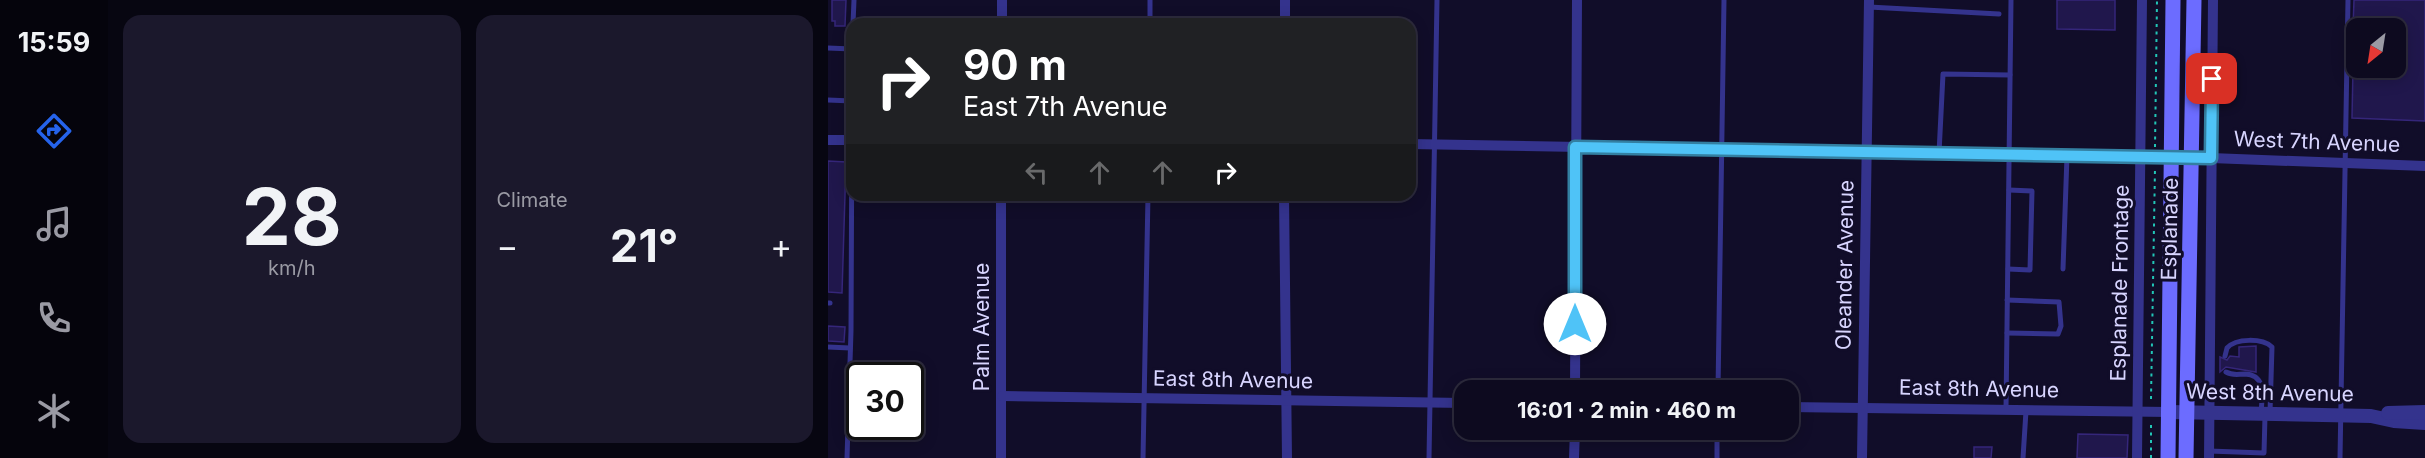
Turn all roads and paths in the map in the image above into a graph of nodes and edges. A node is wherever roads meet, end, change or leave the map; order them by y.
1 (854, 0) edge
2 (1002, 0) edge
3 (1150, 0) edge
4 (1285, 0) edge
5 (1437, 0) edge
6 (1577, 0) edge
7 (1724, 0) edge
8 (2011, 0) edge
9 (2142, 0) edge
10 (2157, 0) edge
11 (2173, 0) edge
12 (2194, 0) edge
13 (2213, 0) edge
14 (2348, 0) edge
15 (1869, 3) edge
16 (1999, 14) dead end
17 (854, 18) edge
18 (1002, 18) edge
19 (1150, 18) edge
20 (1285, 18) edge
21 (828, 48) edge
22 (846, 49) edge
23 (2010, 75) junction
24 (828, 100) edge
25 (846, 102) edge
26 (828, 140) edge
27 (846, 140) edge
28 (1416, 144) edge
29 (1435, 145) junction
30 (1575, 147) junction
31 (1721, 149) junction
32 (1866, 152) junction
33 (1939, 153) junction
34 (2009, 155) junction
35 (2067, 156) junction
36 (2171, 157) junction
37 (2193, 157) junction
38 (2141, 158) junction
39 (2155, 158) junction
40 (2211, 158) junction
41 (2343, 163) junction
42 (2425, 166) edge
43 (2009, 190) junction
44 (851, 201) edge
45 (1001, 201) edge
46 (1148, 201) edge
47 (1284, 201) edge
48 (2063, 268) dead end
49 (2008, 269) junction
50 (2007, 300) junction
51 (2007, 333) junction
52 (828, 347) edge
53 (850, 348) junction
54 (2225, 356) dead end
55 (2226, 372) dead end
56 (1575, 380) edge
57 (1718, 380) edge
58 (2157, 394) dead end
59 (1002, 396) junction
60 (2146, 396) dead end
61 (2151, 396) junction
62 (1145, 398) junction
63 (1287, 400) junction
64 (1429, 402) junction
65 (1454, 403) edge
66 (1799, 407) edge
67 (1863, 407) junction
68 (2006, 409) junction
69 (2026, 409) junction
70 (2138, 410) junction
71 (2151, 411) junction
72 (2169, 412) junction
73 (2187, 412) junction
74 (2425, 412) edge
75 (2210, 413) junction
76 (2265, 414) junction
77 (2340, 416) junction
78 (2371, 416) junction
79 (2425, 423) edge
80 (1575, 440) edge
81 (1717, 440) edge
82 (2209, 455) edge
83 (847, 458) edge
84 (1001, 458) edge
85 (1143, 458) edge
86 (1287, 458) edge
87 (1428, 458) edge
88 (1574, 458) edge
89 (1717, 458) edge
90 (1862, 458) edge
91 (2024, 458) edge
92 (2137, 458) edge
93 (2151, 458) edge
94 (2168, 458) edge
95 (2186, 458) edge
96 (2340, 458) edge

1 - 17 lane
2 - 18 street
3 - 19 lane
4 - 20 street
5 - 29 lane
6 - 30 street
7 - 31 lane
8 - 23 lane
9 - 38 street, Esplanade Frontage
10 - 39 path
11 - 36 main road, Esplanade
12 - 37 main road, Esplanade
13 - 40 street
14 - 41 lane
15 - 16 lane
15 - 32 street, Oleander Avenue
21 - 22 lane
23 - 33 lane
23 - 34 lane
24 - 25 lane
26 - 27 street
28 - 29 street, West 7th Avenue
29 - 30 street, West 7th Avenue
29 - 64 lane
30 - 31 street, West 7th Avenue
30 - 56 street
31 - 32 street, West 7th Avenue
31 - 57 lane
32 - 33 street, West 7th Avenue
32 - 67 street, Oleander Avenue
33 - 34 street, West 7th Avenue
34 - 35 street, West 7th Avenue
34 - 43 lane
35 - 38 street, West 7th Avenue
35 - 48 lane
36 - 37 street, West 7th Avenue
36 - 39 street, West 7th Avenue
36 - 72 main road, Esplanade
37 - 40 street, West 7th Avenue
37 - 73 main road, Esplanade
38 - 39 street, West 7th Avenue
38 - 70 street, Esplanade Frontage
39 - 61 path
40 - 41 street, West 7th Avenue
40 - 75 street
41 - 42 street, West 7th Avenue
41 - 77 lane
43 - 49 lane
43 - 49 lane
44 - 53 lane
45 - 59 street, Palm Avenue
46 - 62 lane
47 - 63 street
49 - 50 lane
50 - 51 lane
50 - 51 lane
51 - 68 lane
52 - 53 lane
53 - 83 lane
54 - 76 lane
55 - 76 lane
58 - 61 path
59 - 62 street, East 8th Avenue
59 - 84 street, Palm Avenue
60 - 61 path
61 - 71 path
62 - 63 street, East 8th Avenue
62 - 85 lane
63 - 64 street, East 8th Avenue
63 - 86 street
64 - 65 street, East 8th Avenue
64 - 87 lane
66 - 67 street, East 8th Avenue
67 - 68 street, East 8th Avenue
67 - 90 street, Oleander Avenue
68 - 69 street, East 8th Avenue
69 - 70 street, East 8th Avenue
69 - 91 lane
70 - 71 street, East 8th Avenue
70 - 92 street, Esplanade Frontage
71 - 72 street, East 8th Avenue
71 - 93 path
72 - 73 street, West 8th Avenue
72 - 94 main road, Esplanade
73 - 75 street, West 8th Avenue
73 - 95 main road, Esplanade
74 - 78 street, West 8th Avenue
75 - 76 street, West 8th Avenue
75 - 82 street
76 - 77 street, West 8th Avenue
76 - 82 lane
77 - 78 street, West 8th Avenue
77 - 96 lane
78 - 79 street, West 8th Avenue
80 - 88 street
81 - 89 lane

